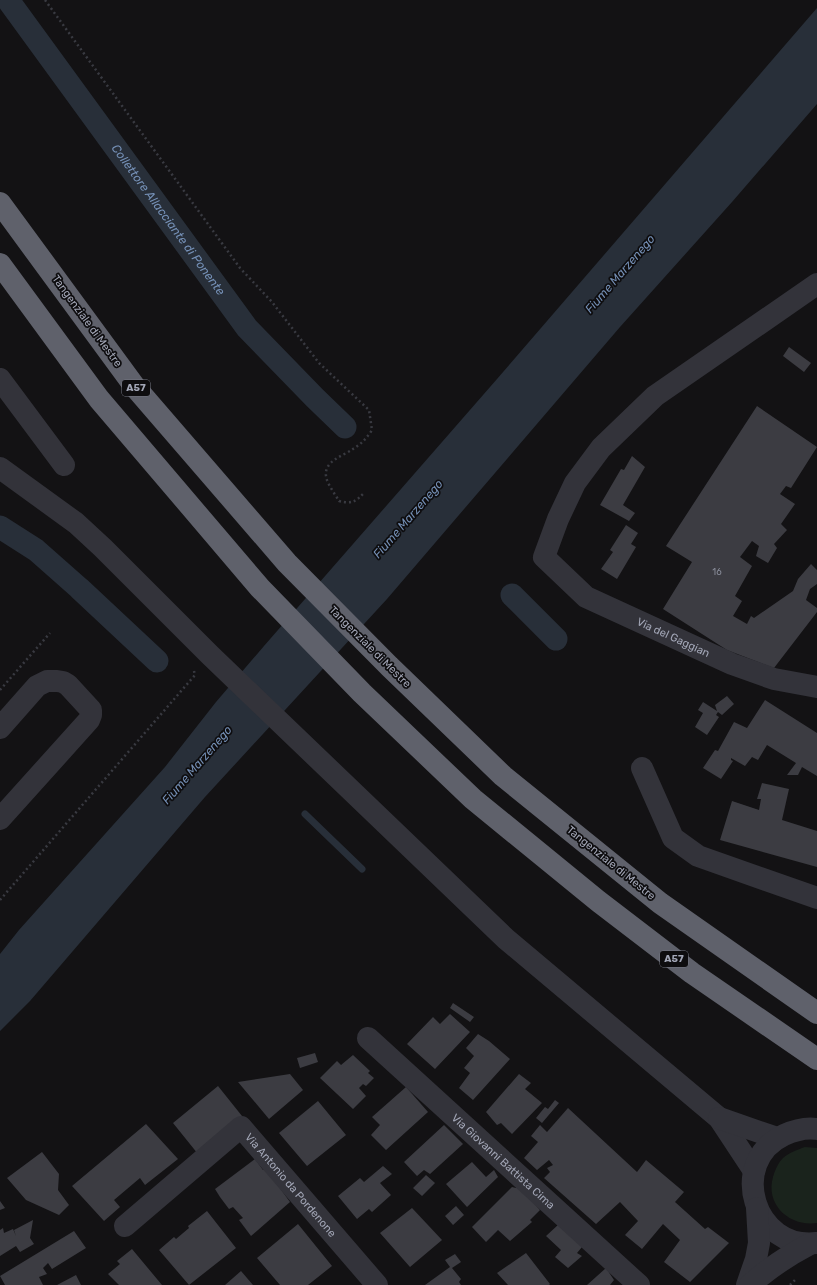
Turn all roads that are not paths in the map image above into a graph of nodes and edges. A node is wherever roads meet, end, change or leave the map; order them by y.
1 (0, 202) edge
2 (0, 264) edge
3 (817, 284) edge
4 (0, 378) edge
5 (64, 465) dead end
6 (0, 468) edge
7 (817, 686) edge
8 (0, 728) edge
9 (642, 768) dead end
10 (0, 819) edge
11 (817, 898) edge
12 (817, 1013) edge
13 (368, 1038) dead end
14 (817, 1059) edge
15 (719, 1118) junction
16 (815, 1128) edge
17 (778, 1138) junction
18 (754, 1171) junction
19 (757, 1208) junction
20 (125, 1226) dead end
21 (814, 1244) edge
22 (377, 1285) edge
23 (639, 1285) edge
24 (748, 1285) edge

1 - 12 highway, Tangenziale di Mestre / A57
2 - 14 highway, A57
3 - 7 street, Via del Gaggian
4 - 5 street
6 - 15 street
8 - 10 street
9 - 11 street
13 - 23 street, Via Giovanni Battista Cima
15 - 17 street
15 - 18 street
16 - 17 street
17 - 18 street
18 - 19 street
19 - 21 street
19 - 24 street
20 - 22 street, Via Antonio da Pordenone
21 - 24 street

